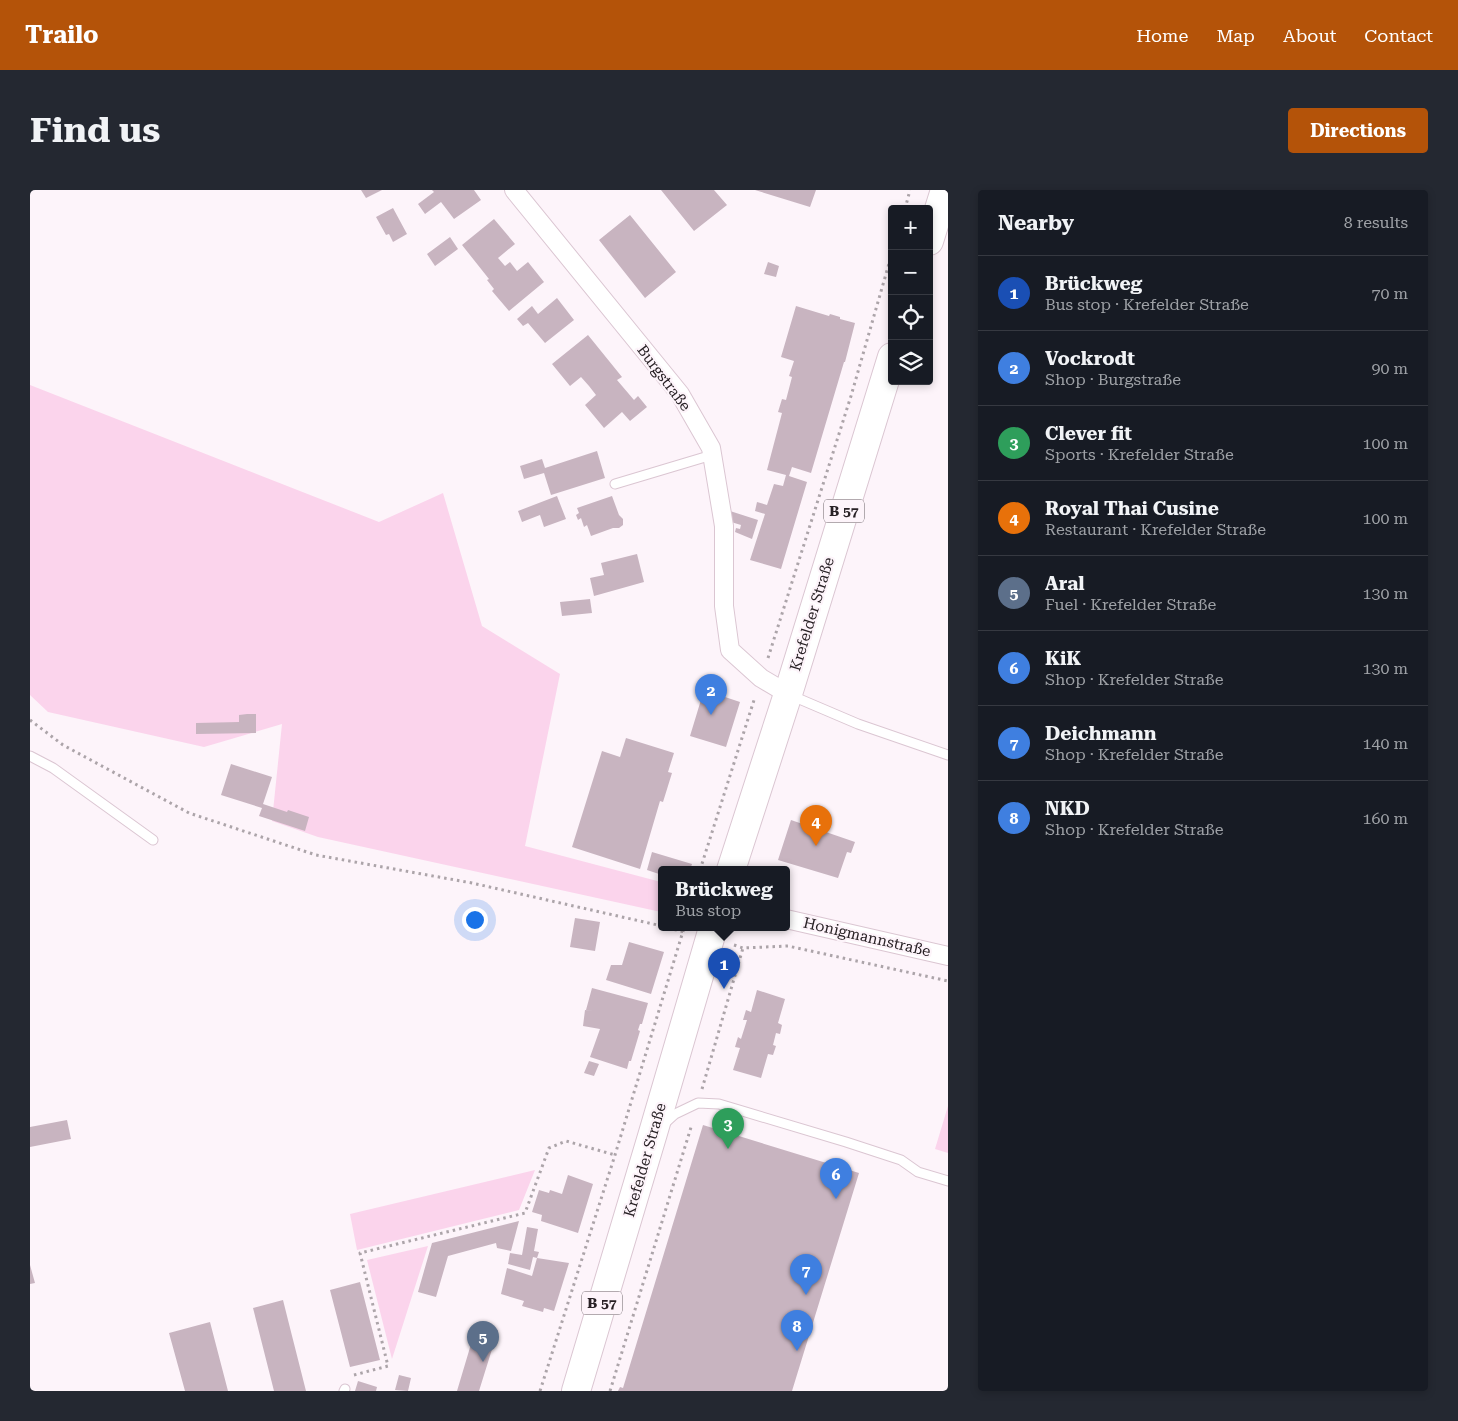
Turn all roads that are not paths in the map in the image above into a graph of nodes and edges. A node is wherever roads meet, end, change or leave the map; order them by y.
1 (514, 190) edge
2 (945, 190) edge
3 (933, 228) edge
4 (888, 370) edge
5 (712, 455) junction
6 (615, 484) dead end
7 (788, 694) junction
8 (948, 755) edge
9 (30, 756) edge
10 (153, 840) dead end
11 (732, 866) edge
12 (790, 919) edge
13 (712, 931) edge
14 (948, 956) edge
15 (654, 1133) junction
16 (948, 1181) edge
17 (576, 1391) edge

1 - 5 street, Burgstraße
2 - 3 main road
4 - 7 main road, Krefelder Straße / B 57
5 - 6 lane
5 - 7 street, Burgstraße
7 - 8 lane
7 - 11 main road, Krefelder Straße / B 57
9 - 10 lane
12 - 14 street, Honigmannstraße
13 - 15 main road, Krefelder Straße / B 57
15 - 16 lane
15 - 17 main road, Krefelder Straße / B 57

